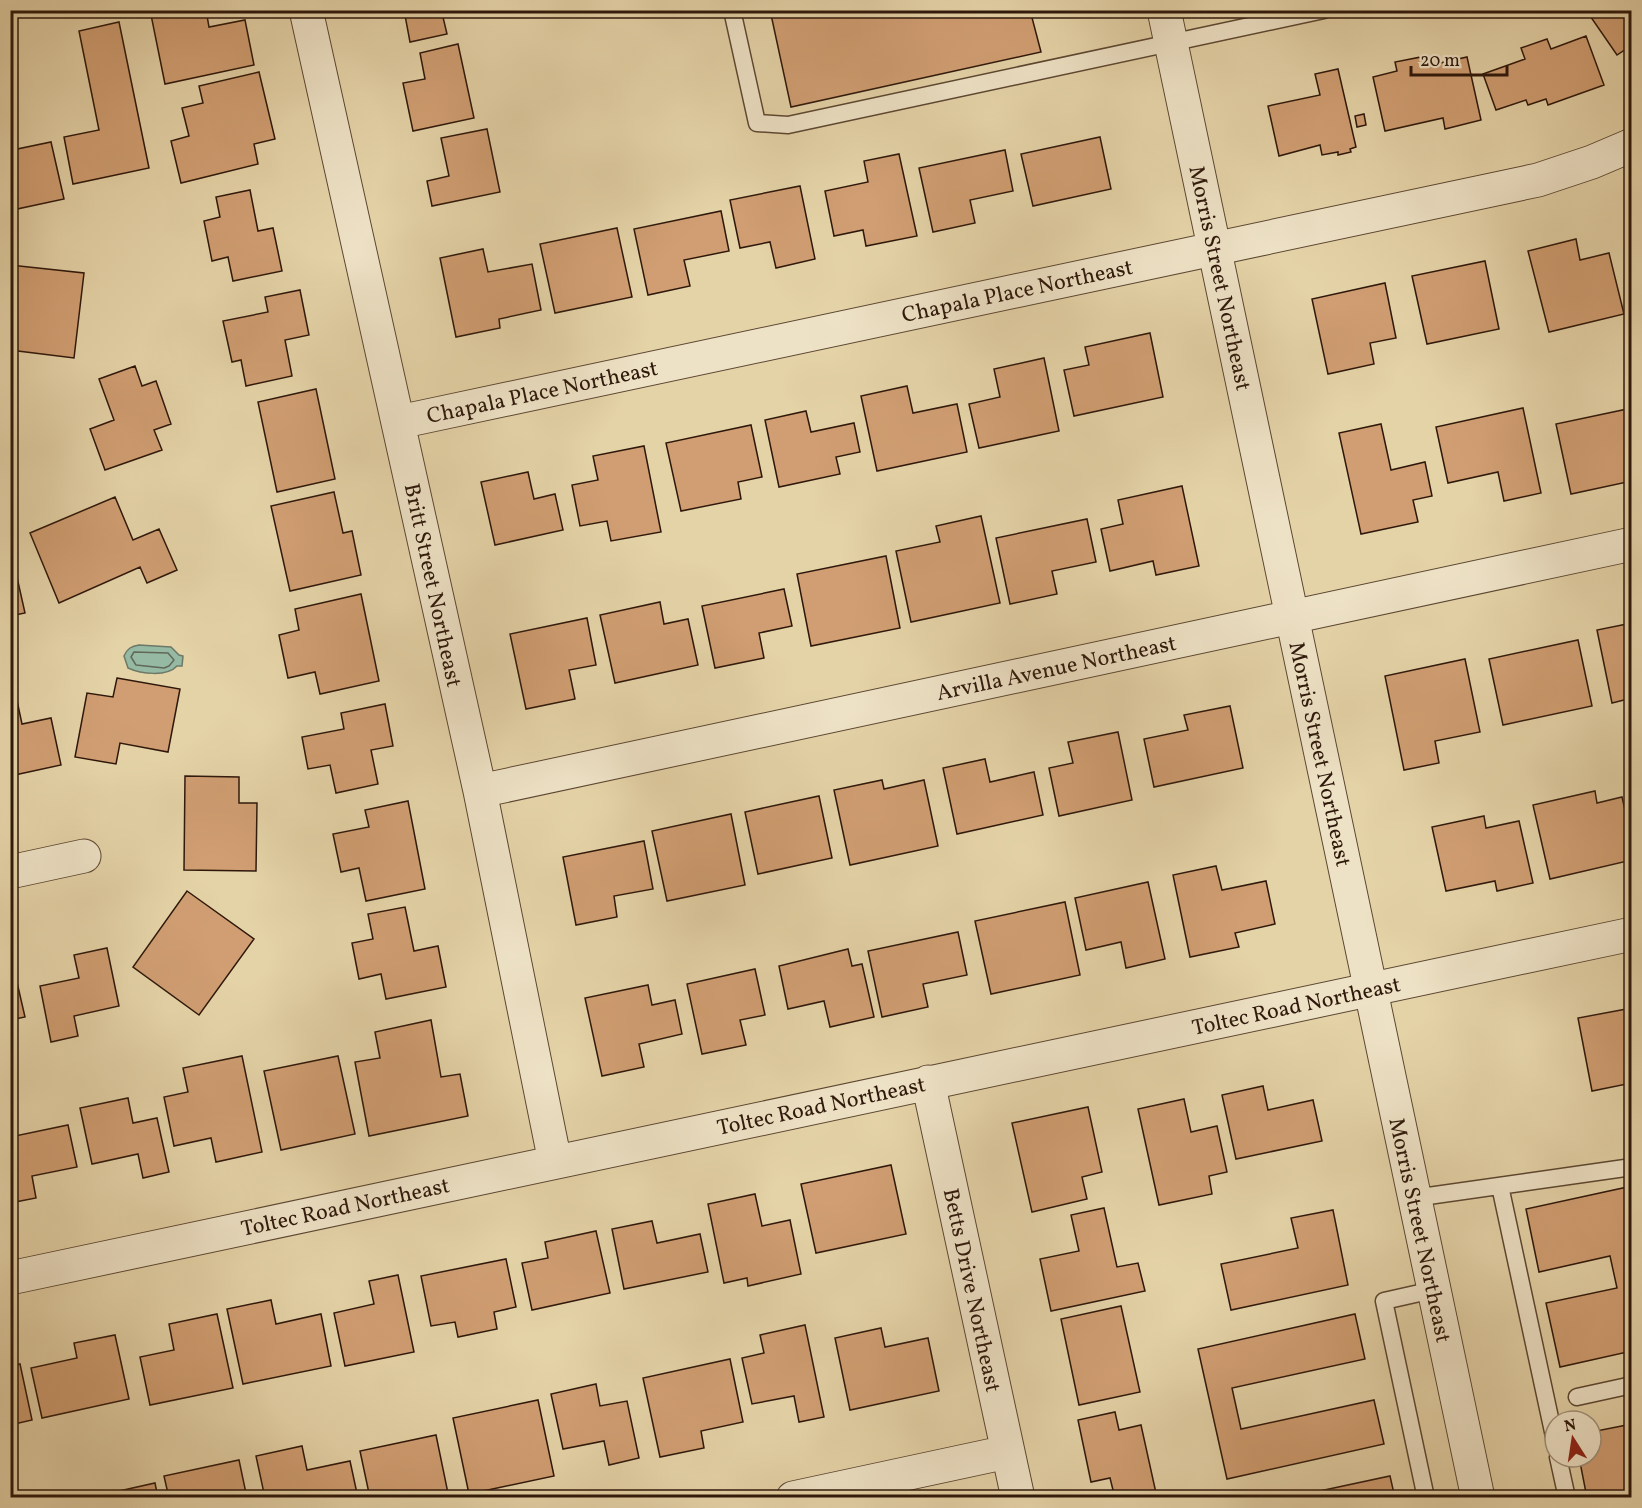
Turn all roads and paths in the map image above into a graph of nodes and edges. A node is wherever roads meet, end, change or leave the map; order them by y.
1 (306, 10) edge
2 (732, 10) edge
3 (1164, 10) edge
4 (1324, 10) edge
5 (1171, 44) junction
6 (1632, 146) edge
7 (1215, 247) junction
8 (399, 422) junction
9 (1632, 544) edge
10 (1292, 616) junction
11 (480, 791) junction
12 (84, 856) dead end
13 (10, 872) edge
14 (1632, 934) edge
15 (1371, 989) junction
16 (928, 1082) junction
17 (555, 1161) junction
18 (1632, 1167) edge
19 (1500, 1186) junction
20 (1414, 1198) junction
21 (10, 1278) edge
22 (1433, 1290) junction
23 (1632, 1385) edge
24 (1577, 1397) dead end
25 (1548, 1409) edge
26 (1008, 1452) junction
27 (1561, 1469) edge
28 (793, 1497) edge
29 (1018, 1497) edge
30 (1426, 1497) edge
31 (1478, 1497) edge
32 (1567, 1497) edge

1 - 8 street, Britt Street Northeast
2 - 5 lane
3 - 5 street, Morris Street Northeast
4 - 5 lane
5 - 7 street, Morris Street Northeast
6 - 7 street, Chapala Place Northeast
7 - 8 street, Chapala Place Northeast
7 - 10 street, Morris Street Northeast
8 - 11 street, Britt Street Northeast
9 - 10 street, Arvilla Avenue Northeast
10 - 11 street, Arvilla Avenue Northeast
10 - 15 street, Morris Street Northeast
11 - 17 street, Britt Street Northeast
12 - 13 street
14 - 15 street, Toltec Road Northeast
15 - 16 street, Toltec Road Northeast
15 - 20 street, Morris Street Northeast
16 - 17 street, Toltec Road Northeast
16 - 26 street, Betts Drive Northeast
17 - 21 street, Toltec Road Northeast
18 - 19 lane
19 - 20 lane
19 - 25 lane
20 - 22 street, Morris Street Northeast
22 - 30 lane
22 - 31 street, Morris Street Northeast
23 - 24 lane
26 - 28 street
26 - 29 street, Betts Drive Northeast
27 - 32 lane

